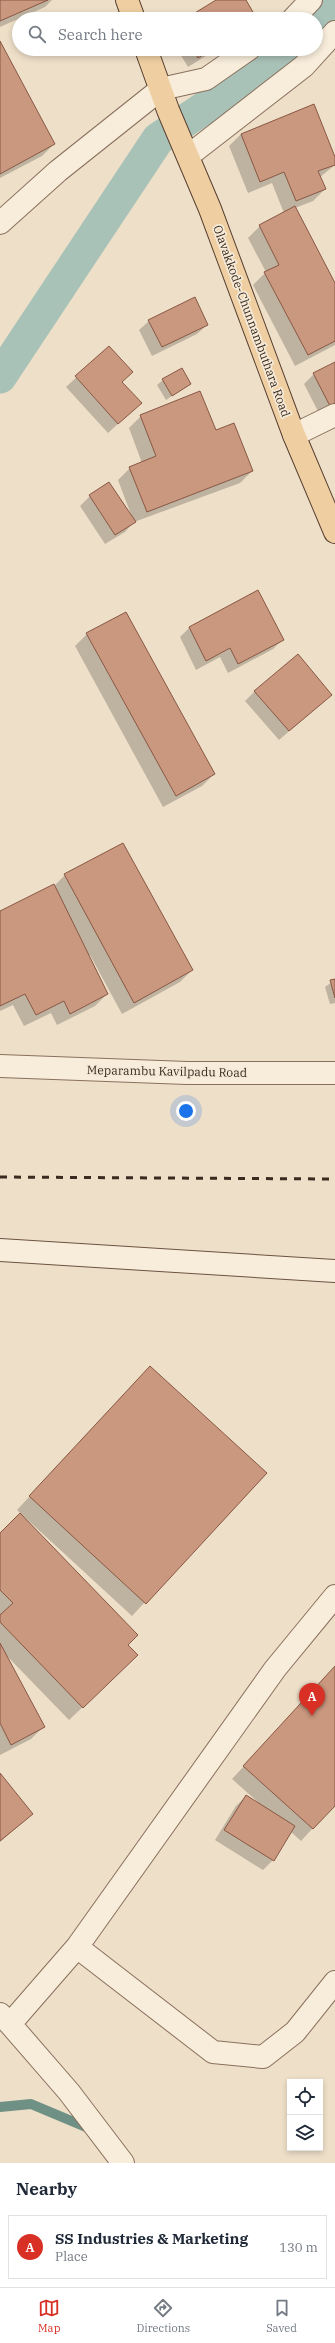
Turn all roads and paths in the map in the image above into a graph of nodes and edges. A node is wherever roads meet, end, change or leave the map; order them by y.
1 (126, 0) edge
2 (311, 0) edge
3 (131, 12) edge
4 (300, 12) edge
5 (335, 32) edge
6 (323, 45) edge
7 (149, 56) edge
8 (239, 56) edge
9 (313, 56) edge
10 (161, 89) junction
11 (185, 149) junction
12 (0, 223) edge
13 (335, 415) edge
14 (294, 435) junction
15 (335, 532) edge
16 (0, 1066) edge
17 (335, 1073) edge
18 (0, 1250) edge
19 (335, 1271) edge
20 (335, 1596) edge
21 (77, 1947) junction
22 (335, 1982) edge
23 (5, 2019) edge
24 (123, 2163) edge

1 - 3 main road
2 - 4 street
5 - 6 street
7 - 10 main road, Olavakkode-Chunnambuthara Road
8 - 10 street
9 - 11 street
10 - 11 main road, Olavakkode-Chunnambuthara Road
10 - 12 street
11 - 14 main road, Olavakkode-Chunnambuthara Road
13 - 14 street
14 - 15 main road, Olavakkode-Chunnambuthara Road
16 - 17 street, Meparambu Kavilpadu Road
18 - 19 street
20 - 21 street
21 - 22 street
21 - 23 street
23 - 24 street

